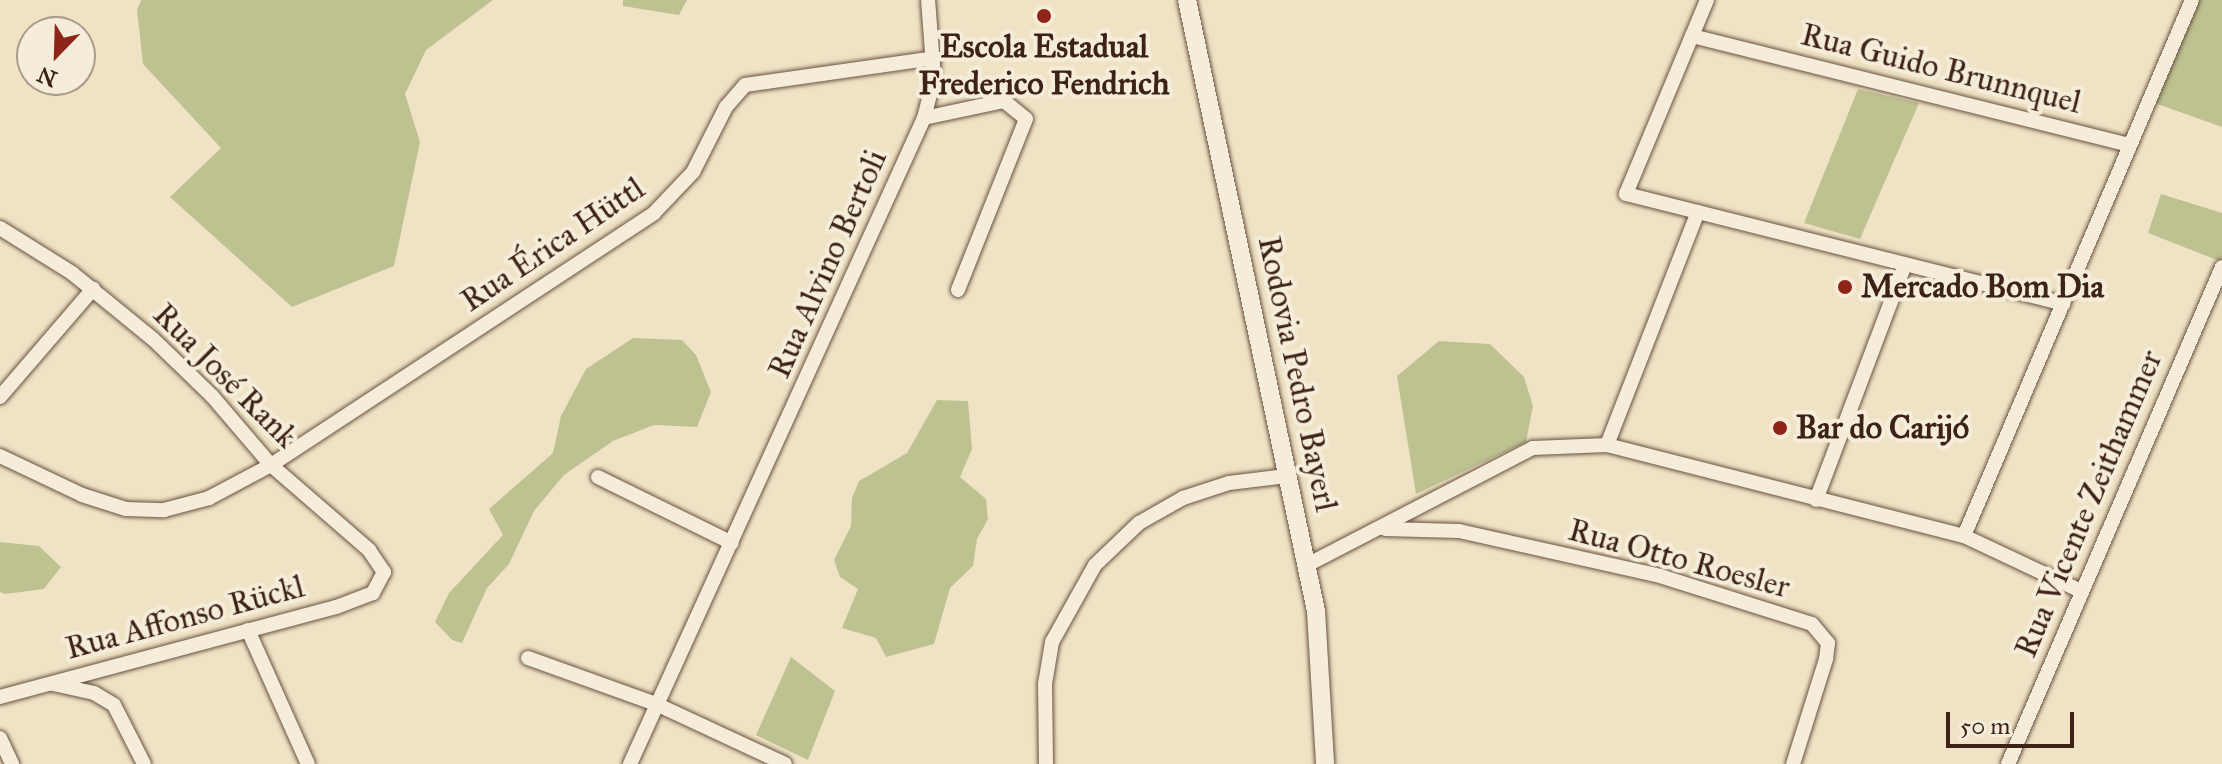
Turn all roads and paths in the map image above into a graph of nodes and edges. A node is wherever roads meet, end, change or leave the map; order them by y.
1 (928, 0) edge
2 (1187, 0) edge
3 (1707, 0) edge
4 (2192, 0) edge
5 (1692, 36) junction
6 (934, 58) junction
7 (924, 118) junction
8 (2130, 145) junction
9 (1698, 212) junction
10 (0, 228) edge
11 (1905, 264) junction
12 (2222, 267) edge
13 (93, 289) junction
14 (958, 290) dead end
15 (2063, 304) junction
16 (0, 397) edge
17 (1607, 445) junction
18 (0, 456) edge
19 (271, 465) junction
20 (1287, 476) junction
21 (598, 477) dead end
22 (1816, 500) junction
23 (1381, 529) junction
24 (1964, 536) junction
25 (732, 543) junction
26 (1307, 565) junction
27 (381, 585) joint
28 (2081, 591) junction
29 (248, 630) junction
30 (528, 658) dead end
31 (49, 684) junction
32 (0, 697) edge
33 (656, 704) junction
34 (0, 738) edge
35 (12, 764) edge
36 (144, 764) edge
37 (308, 764) edge
38 (630, 764) edge
39 (785, 764) edge
40 (1046, 764) edge
41 (1325, 764) edge
42 (1793, 764) edge
43 (2008, 764) edge

1 - 6 street, Rua Alvino Bertoli
2 - 20 main road, Rodovia Pedro Bayerl
3 - 5 street
4 - 8 street
5 - 8 street, Rua Guido Brunnquel
5 - 9 street
6 - 7 street, Rua Alvino Bertoli
6 - 19 street, Rua Érica Hüttl
7 - 14 street
7 - 25 street, Rua Alvino Bertoli
8 - 15 street
9 - 11 street
9 - 17 street
10 - 13 street, Rua José Rank
11 - 15 street
11 - 22 street
12 - 28 street, Rua Vicente Zeithammer
13 - 16 street
13 - 19 street, Rua José Rank
15 - 24 street
17 - 22 street
17 - 23 street
18 - 19 street
19 - 27 street, Rua José Rank
20 - 26 main road, Rodovia Pedro Bayerl
20 - 40 street
21 - 25 street
22 - 24 street
23 - 26 street
23 - 42 street, Rua Otto Roesler
24 - 28 street
25 - 33 street, Rua Alvino Bertoli
26 - 41 main road, Rodovia Pedro Bayerl
27 - 29 street, Rua Affonso Rückl
28 - 43 street, Rua Vicente Zeithammer
29 - 31 street, Rua Affonso Rückl
29 - 37 street
30 - 33 street
31 - 32 street, Rua Affonso Rückl
31 - 36 street
33 - 38 street, Rua Alvino Bertoli
33 - 39 street
34 - 35 street

